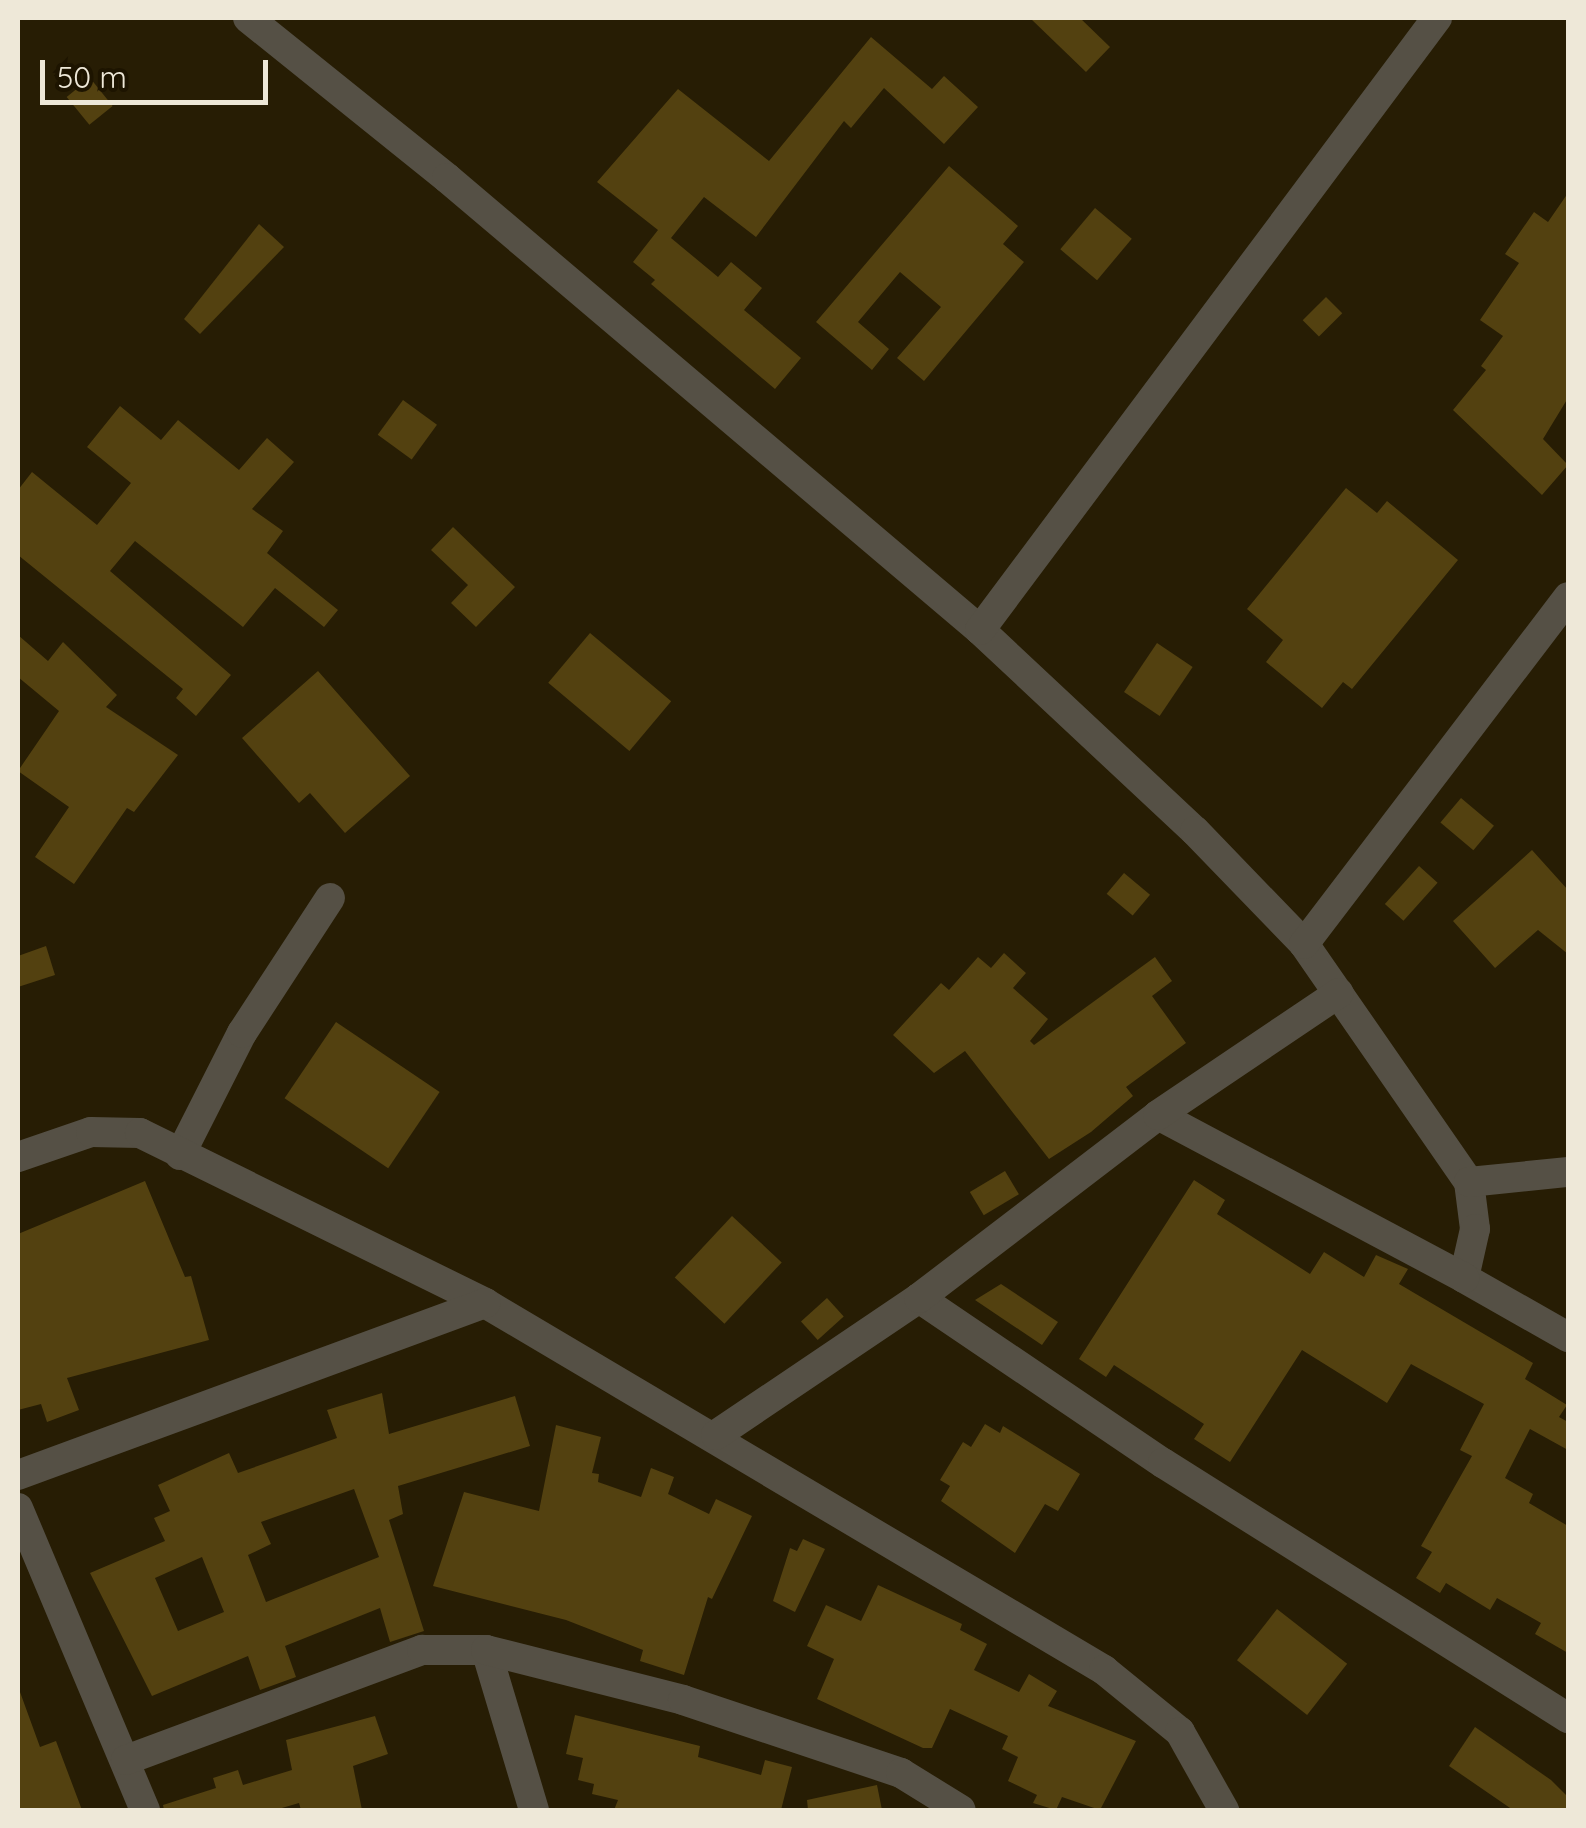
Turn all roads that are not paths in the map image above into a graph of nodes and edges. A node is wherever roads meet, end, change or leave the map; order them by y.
1 (248, 18) edge
2 (1438, 18) edge
3 (1568, 596) edge
4 (980, 630) junction
5 (330, 898) dead end
6 (1304, 944) junction
7 (1339, 994) junction
8 (1158, 1115) junction
9 (180, 1154) junction
10 (18, 1157) edge
11 (1568, 1172) edge
12 (1469, 1182) junction
13 (1464, 1278) junction
14 (919, 1298) junction
15 (485, 1304) junction
16 (1568, 1337) edge
17 (716, 1435) junction
18 (18, 1475) edge
19 (18, 1508) edge
20 (486, 1650) junction
21 (1568, 1718) edge
22 (126, 1760) junction
23 (145, 1810) edge
24 (534, 1810) edge
25 (961, 1810) edge
26 (1224, 1810) edge

1 - 4 street
2 - 4 street
3 - 6 street
4 - 6 street
5 - 9 street
6 - 7 street
7 - 8 street
7 - 12 street
8 - 13 street
8 - 14 street
9 - 10 street
9 - 15 street
11 - 12 street
12 - 13 street
13 - 16 street
14 - 17 street
14 - 21 street
15 - 17 street
15 - 18 street
17 - 26 street
19 - 22 street
20 - 22 street
20 - 24 street
20 - 25 street
22 - 23 street

